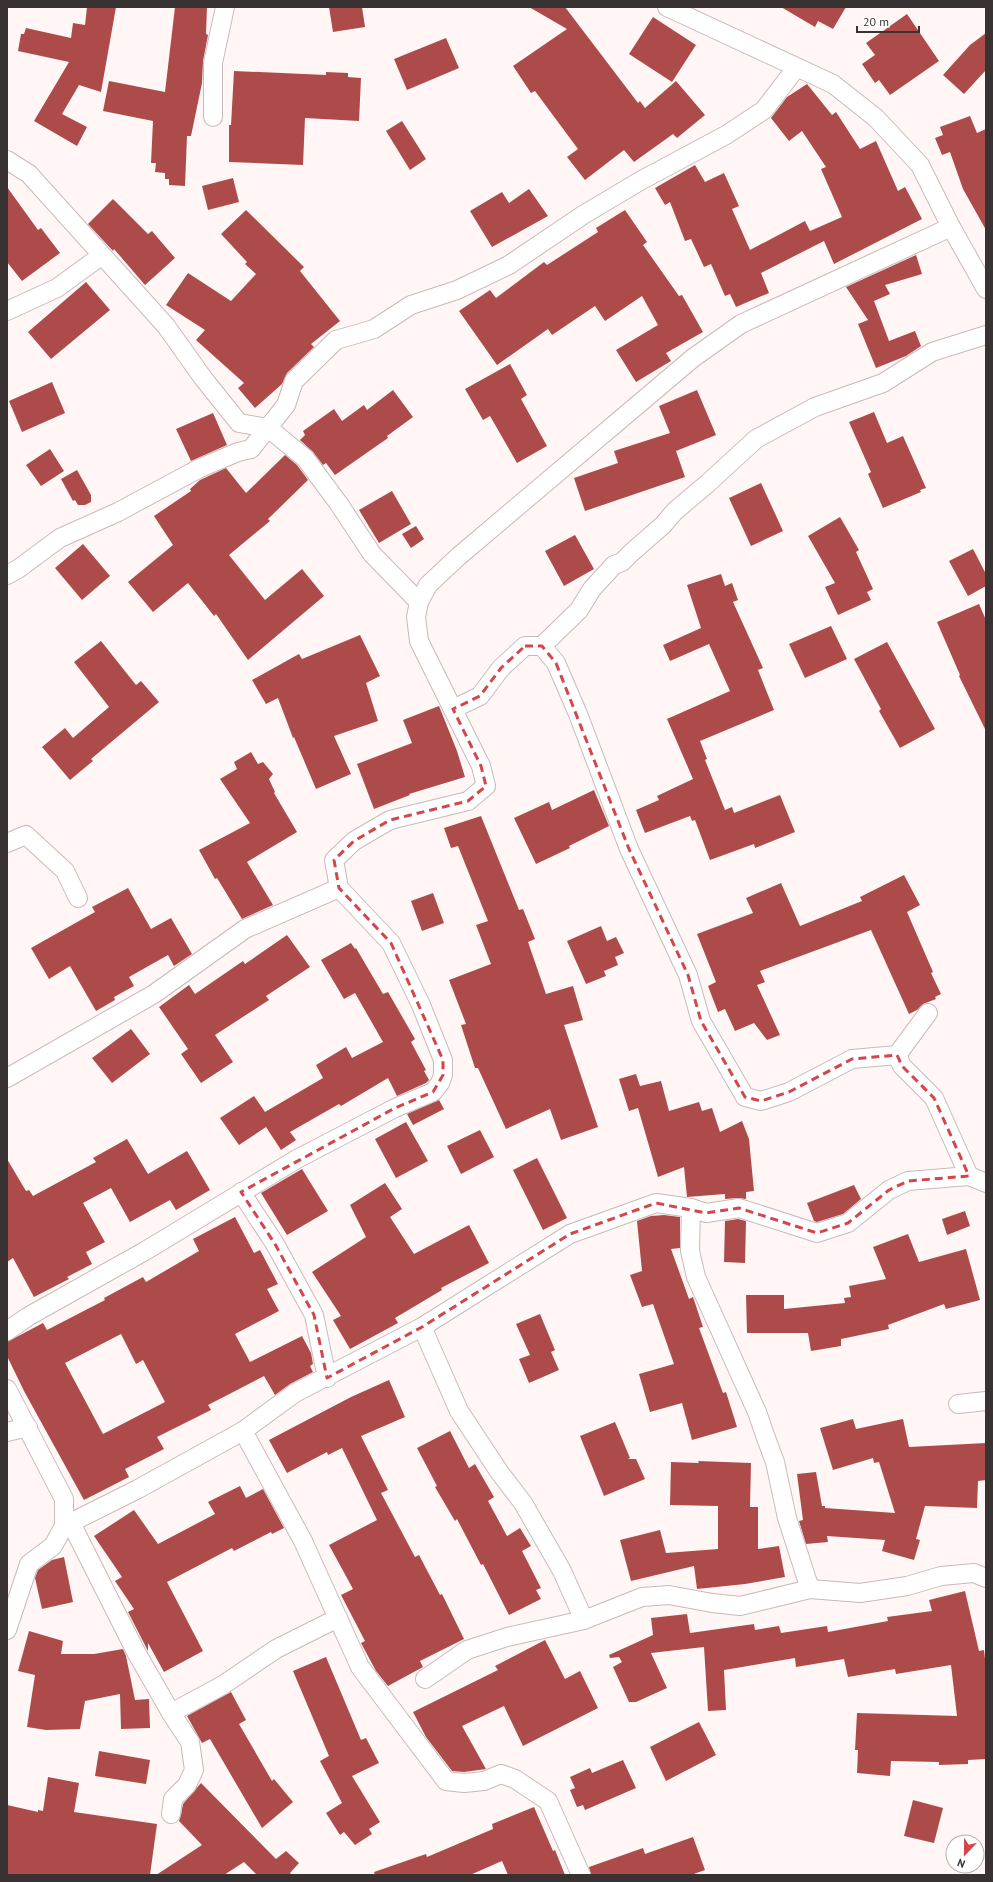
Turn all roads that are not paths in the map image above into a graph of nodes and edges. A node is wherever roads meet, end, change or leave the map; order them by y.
1 (225, 7) edge
2 (668, 7) edge
3 (796, 68) junction
4 (213, 117) dead end
5 (7, 160) edge
6 (951, 227) junction
7 (101, 256) junction
8 (986, 289) edge
9 (7, 311) edge
10 (986, 335) edge
11 (268, 428) junction
12 (7, 575) edge
13 (419, 602) junction
14 (542, 646) junction
15 (453, 710) junction
16 (7, 843) edge
17 (339, 888) junction
18 (78, 898) dead end
19 (928, 1014) dead end
20 (897, 1055) junction
21 (7, 1078) edge
22 (969, 1176) junction
23 (986, 1183) edge
24 (241, 1192) junction
25 (691, 1208) junction
26 (422, 1327) junction
27 (7, 1331) edge
28 (327, 1378) junction
29 (7, 1389) edge
30 (986, 1401) edge
31 (958, 1404) dead end
32 (28, 1427) junction
33 (243, 1431) junction
34 (7, 1432) edge
35 (68, 1525) junction
36 (986, 1578) edge
37 (810, 1589) junction
38 (338, 1618) junction
39 (584, 1620) junction
40 (7, 1630) edge
41 (424, 1679) dead end
42 (171, 1713) junction
43 (171, 1814) dead end
44 (580, 1875) edge

1 - 4 street
2 - 3 street
3 - 6 street
3 - 11 street
5 - 7 street
6 - 8 street
6 - 13 street
7 - 9 street
7 - 11 street
10 - 14 street
11 - 12 street
11 - 13 street
13 - 15 street
14 - 15 street
14 - 20 street
15 - 17 street
16 - 18 street
17 - 21 street
17 - 24 street
19 - 20 street
20 - 22 street
22 - 23 street
22 - 25 street
24 - 27 street
24 - 28 street
25 - 26 street
25 - 37 street
26 - 28 street
26 - 39 street
28 - 33 street
29 - 32 street
30 - 31 street
32 - 34 street
32 - 35 street
33 - 35 street
33 - 38 street
35 - 40 street
35 - 42 street
36 - 37 street
37 - 39 street
38 - 42 street
38 - 44 street
39 - 41 street
42 - 43 street

